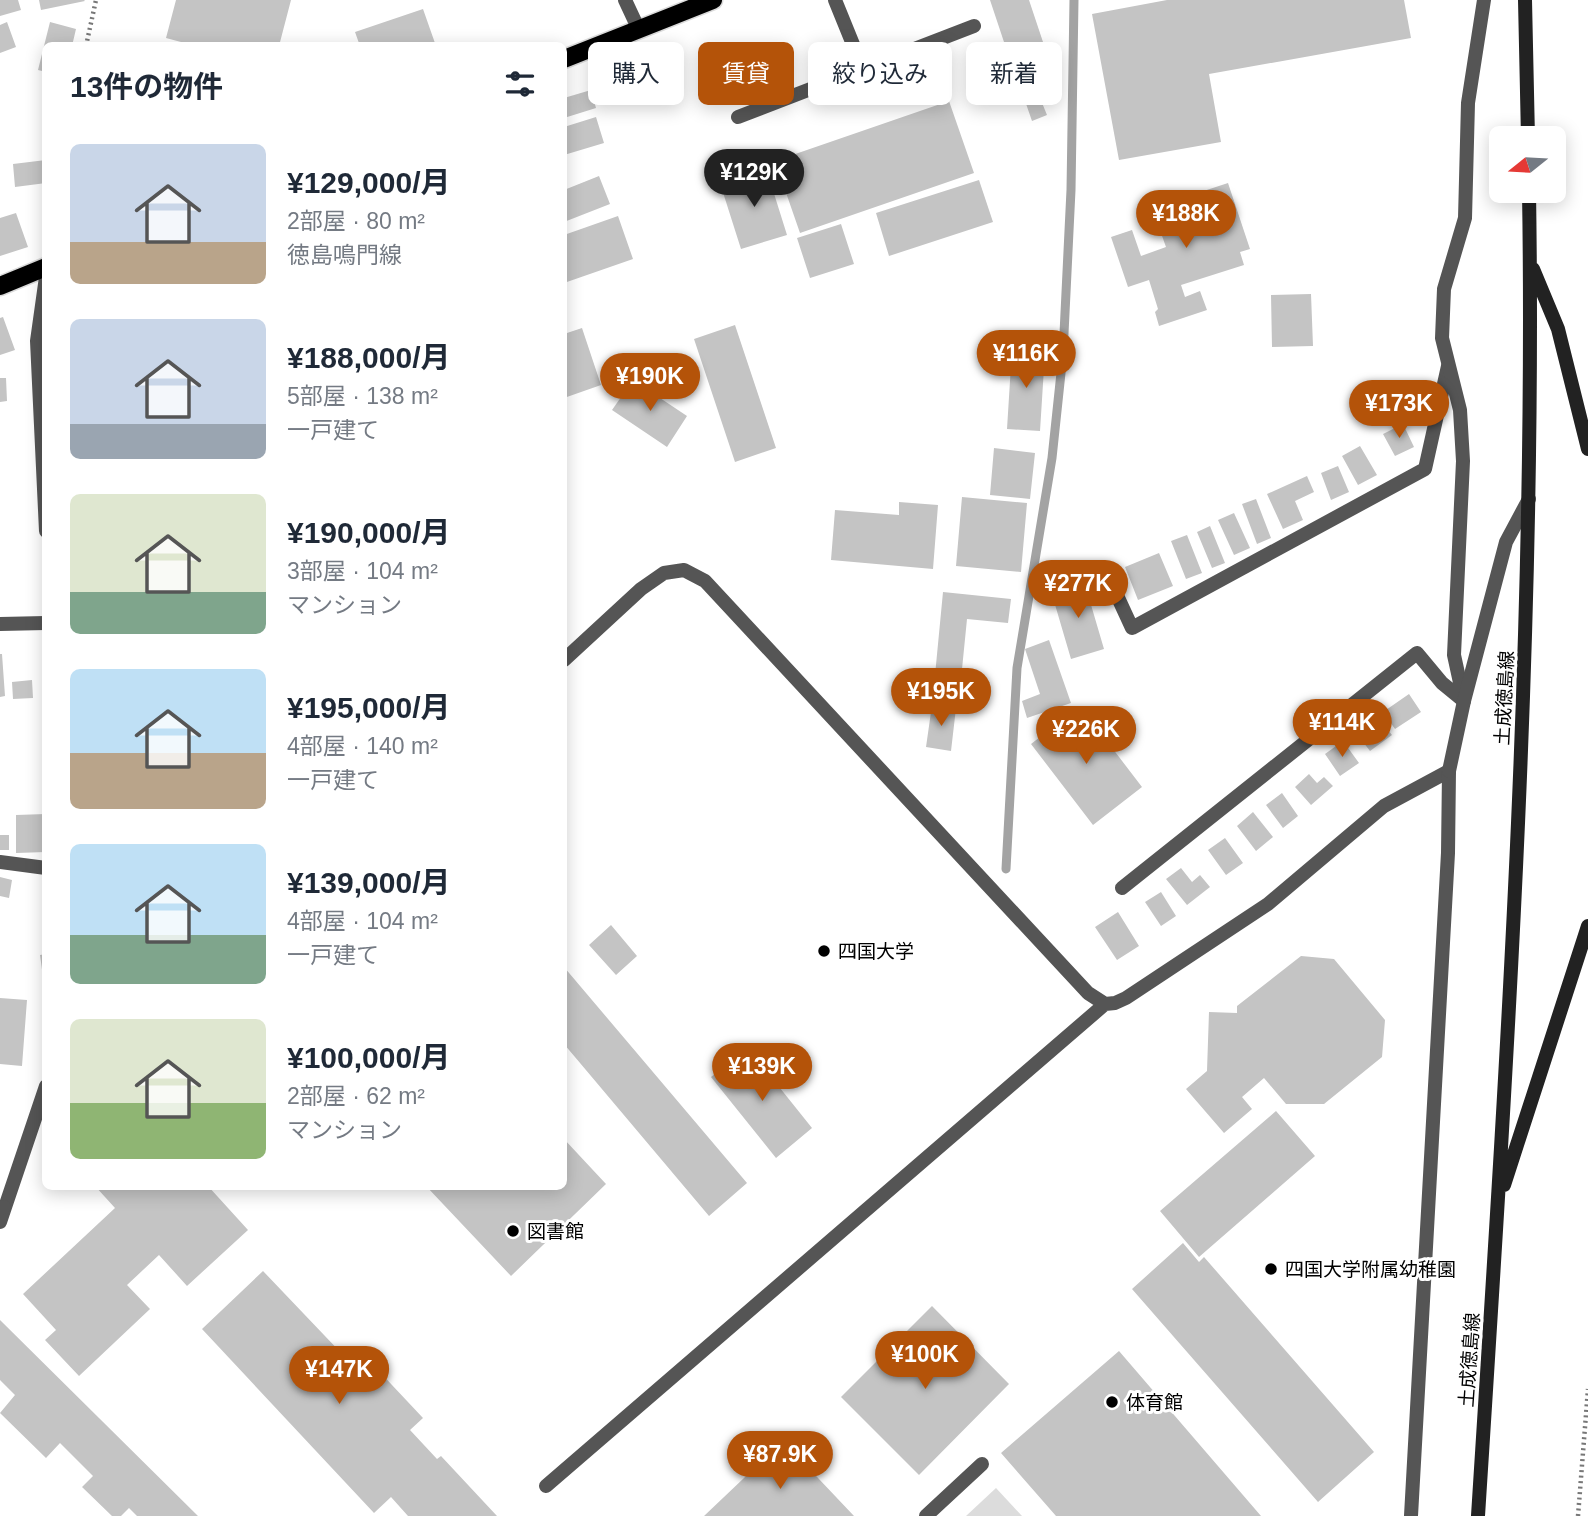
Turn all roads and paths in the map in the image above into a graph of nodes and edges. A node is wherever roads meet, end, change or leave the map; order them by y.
1 (96, 0) edge
2 (625, 0) edge
3 (713, 0) edge
4 (835, 0) edge
5 (1484, 0) edge
6 (1525, 0) edge
7 (974, 26) dead end
8 (639, 30) junction
9 (87, 42) edge
10 (852, 42) edge
11 (933, 42) edge
12 (567, 58) edge
13 (808, 90) edge
14 (738, 117) dead end
15 (1528, 126) edge
16 (1529, 203) edge
17 (1530, 261) junction
18 (42, 269) edge
19 (0, 286) edge
20 (42, 305) edge
21 (1448, 366) junction
22 (42, 447) edge
23 (1588, 449) edge
24 (1530, 498) junction
25 (1108, 576) dead end
26 (42, 623) edge
27 (0, 624) edge
28 (567, 657) edge
29 (1464, 701) junction
30 (1449, 771) junction
31 (0, 862) edge
32 (42, 867) edge
33 (1122, 888) dead end
34 (1588, 926) edge
35 (1105, 1004) junction
36 (42, 1097) edge
37 (2, 1207) edge
38 (1498, 1207) junction
39 (0, 1222) edge
40 (1588, 1389) edge
41 (982, 1464) dead end
42 (546, 1486) dead end
43 (926, 1516) edge
44 (1411, 1516) edge
45 (1478, 1516) edge
46 (1578, 1516) edge

1 - 9 path
2 - 8 street
3 - 8 main road
4 - 10 street
5 - 21 street
6 - 15 main road
7 - 11 street
8 - 12 main road
13 - 14 street
16 - 17 main road, 土成徳島線
17 - 23 main road
17 - 24 main road, 土成徳島線
18 - 19 main road
20 - 22 street
21 - 25 street
21 - 29 street
24 - 29 street
24 - 38 main road, 土成徳島線
26 - 27 street
28 - 35 street
29 - 30 street
29 - 33 street
30 - 35 street
30 - 44 street
31 - 32 street
34 - 38 main road, 土成徳島線
35 - 42 street
36 - 37 street
37 - 39 street
38 - 45 main road, 土成徳島線
40 - 46 path
41 - 43 street

